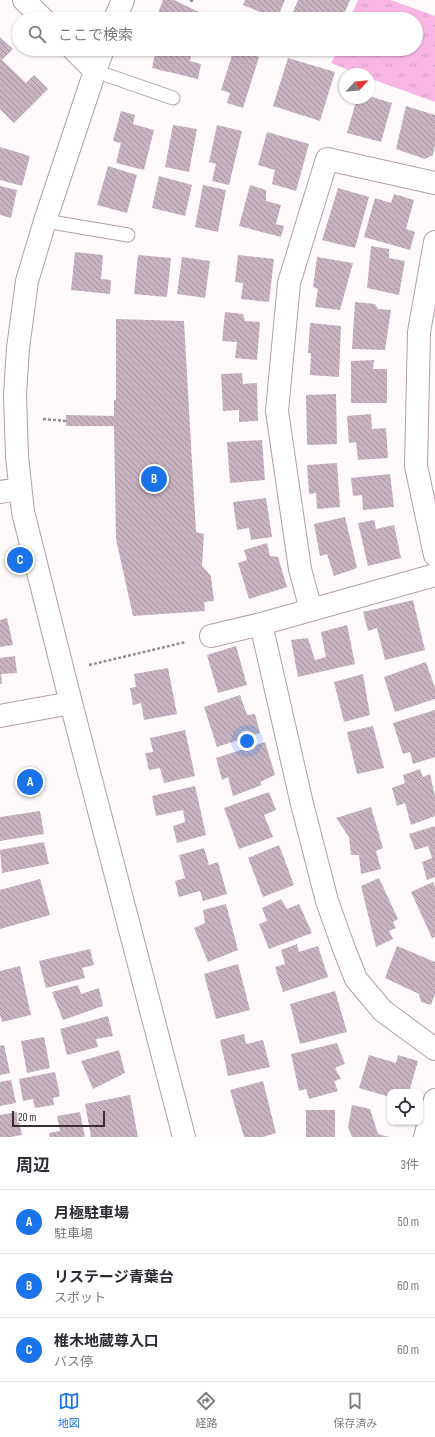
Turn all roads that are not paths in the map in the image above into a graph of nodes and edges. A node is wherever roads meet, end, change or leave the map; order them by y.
1 (24, 0) edge
2 (123, 0) edge
3 (36, 12) edge
4 (118, 12) edge
5 (80, 56) edge
6 (100, 56) edge
7 (95, 70) junction
8 (173, 98) dead end
9 (435, 183) edge
10 (45, 221) junction
11 (128, 235) dead end
12 (435, 242) edge
13 (10, 490) edge
14 (435, 555) edge
15 (435, 574) edge
16 (311, 610) junction
17 (261, 624) junction
18 (211, 636) road end
19 (71, 703) junction
20 (0, 716) edge
21 (435, 1049) edge
22 (435, 1100) edge
23 (184, 1137) edge
24 (425, 1137) edge

1 - 3 street
2 - 4 street
5 - 7 street
6 - 7 street
7 - 8 lane
7 - 10 street
9 - 16 street
10 - 11 lane
10 - 13 street
12 - 14 street
13 - 19 street
15 - 16 street
16 - 17 street
17 - 18 street
17 - 21 street
19 - 20 street
19 - 23 street
22 - 24 street

